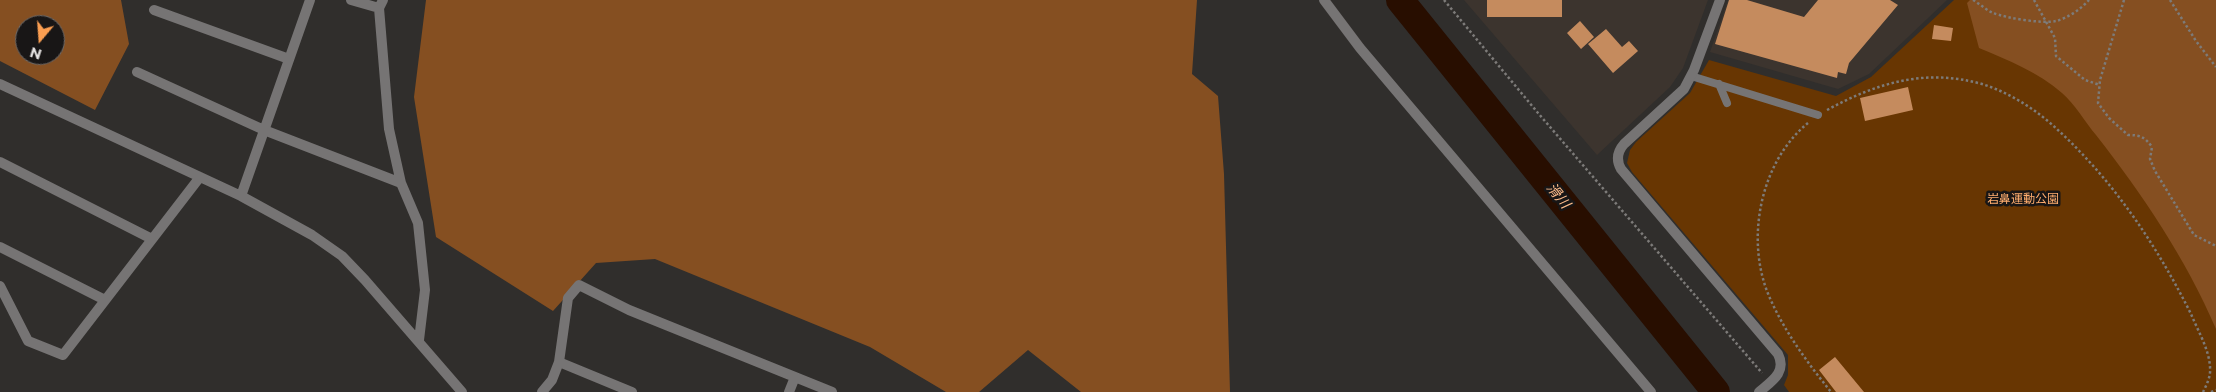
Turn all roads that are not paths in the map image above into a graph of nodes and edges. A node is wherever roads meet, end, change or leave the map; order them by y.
1 (310, 0) edge
2 (351, 0) edge
3 (1324, 0) edge
4 (1720, 0) edge
5 (381, 4) edge
6 (154, 10) dead end
7 (289, 59) junction
8 (137, 72) dead end
9 (1691, 76) junction
10 (0, 84) edge
11 (1719, 84) junction
12 (1727, 103) dead end
13 (1818, 115) road end
14 (264, 130) junction
15 (0, 162) edge
16 (200, 177) junction
17 (401, 183) junction
18 (241, 196) junction
19 (152, 239) junction
20 (0, 248) edge
21 (0, 286) edge
22 (106, 300) junction
23 (419, 340) junction
24 (559, 362) junction
25 (795, 376) junction
26 (1765, 387) edge
27 (462, 392) edge
28 (542, 392) edge
29 (632, 392) edge
30 (789, 392) edge
31 (832, 392) edge
32 (1651, 392) edge

1 - 7 street
2 - 5 street
3 - 32 street
4 - 9 street
5 - 17 street
6 - 7 street
7 - 14 street
8 - 14 street
9 - 11 lane
9 - 26 street
10 - 16 street
11 - 12 lane
11 - 13 lane
14 - 17 street
14 - 18 street
15 - 19 street
16 - 18 street
16 - 19 street
17 - 23 street
18 - 23 street
19 - 22 street
20 - 22 street
21 - 22 street
23 - 27 street
24 - 25 street
24 - 28 street
24 - 29 street
25 - 30 street
25 - 31 street

